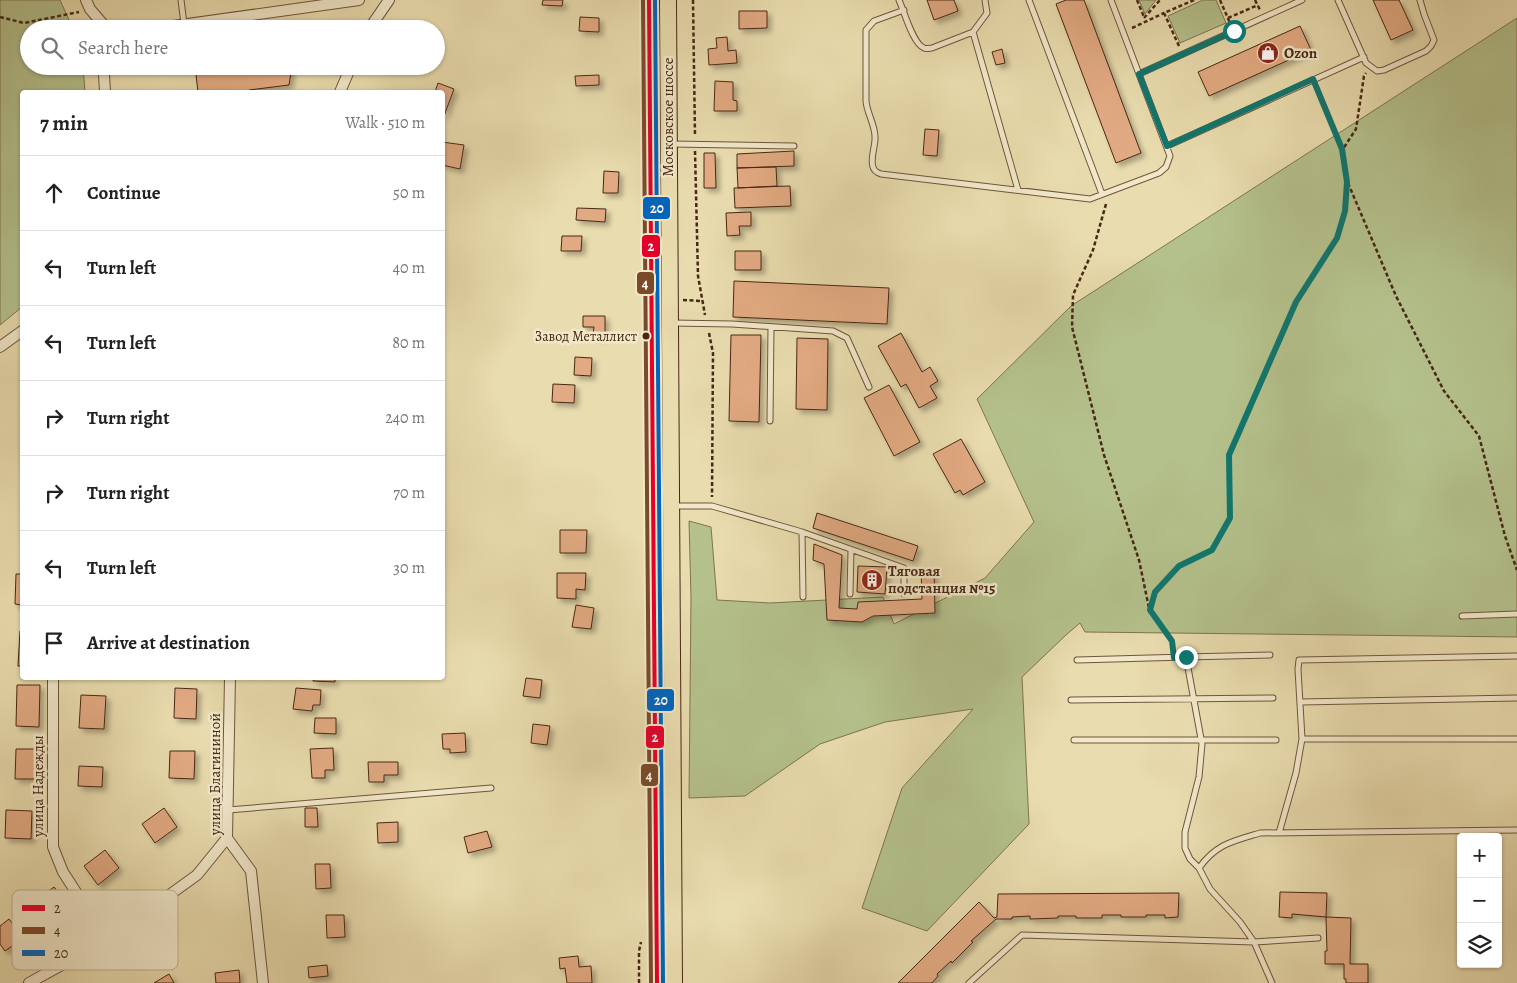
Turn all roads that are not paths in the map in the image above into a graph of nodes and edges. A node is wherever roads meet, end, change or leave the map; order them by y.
1 (180, 0) edge
2 (360, 0) edge
3 (389, 0) edge
4 (650, 0) edge
5 (668, 0) edge
6 (900, 0) edge
7 (985, 0) edge
8 (1029, 0) edge
9 (1111, 0) edge
10 (1302, 0) edge
11 (1338, 0) edge
12 (1420, 0) edge
13 (88, 5) edge
14 (904, 10) junction
15 (100, 20) edge
16 (183, 20) edge
17 (213, 20) edge
18 (375, 20) edge
19 (973, 32) junction
20 (1364, 57) junction
21 (1139, 74) junction
22 (104, 75) edge
23 (347, 75) edge
24 (105, 90) edge
25 (341, 90) edge
26 (669, 144) junction
27 (794, 146) dead end
28 (1167, 146) junction
29 (1018, 190) junction
30 (1102, 194) junction
31 (669, 323) junction
32 (771, 327) junction
33 (20, 332) edge
34 (0, 347) edge
35 (869, 386) dead end
36 (770, 421) dead end
37 (670, 506) junction
38 (802, 532) junction
39 (851, 550) junction
40 (850, 594) dead end
41 (904, 594) dead end
42 (803, 597) dead end
43 (1517, 614) edge
44 (1462, 616) dead end
45 (1270, 656) dead end
46 (1517, 656) edge
47 (1186, 657) junction
48 (1077, 660) dead end
49 (53, 680) edge
50 (230, 680) edge
51 (1273, 698) dead end
52 (1517, 698) edge
53 (1071, 700) dead end
54 (1194, 700) junction
55 (1300, 702) junction
56 (1302, 739) junction
57 (1517, 739) edge
58 (1074, 740) dead end
59 (1276, 740) dead end
60 (1201, 741) junction
61 (491, 788) dead end
62 (228, 810) junction
63 (1517, 830) edge
64 (1279, 833) junction
65 (227, 838) junction
66 (1199, 868) junction
67 (75, 890) edge
68 (176, 890) edge
69 (1318, 938) dead end
70 (1254, 942) junction
71 (53, 970) edge
72 (29, 983) edge
73 (264, 983) edge
74 (658, 983) edge
75 (674, 983) edge
76 (969, 983) edge
77 (1272, 983) edge

1 - 16 lane
2 - 17 street
3 - 18 street
4 - 74 main road, Московское шоссе
5 - 26 main road, Московское шоссе
6 - 14 lane
7 - 19 lane
8 - 30 lane
9 - 21 lane
10 - 21 lane
11 - 20 lane
12 - 20 lane
13 - 15 street
14 - 19 lane
14 - 29 lane
19 - 29 lane
20 - 28 lane
21 - 28 lane
22 - 24 street
23 - 25 street
26 - 27 lane
26 - 31 main road, Московское шоссе
28 - 30 lane
29 - 30 lane
31 - 32 lane
31 - 37 main road, Московское шоссе
32 - 35 lane
32 - 36 lane
33 - 34 street
37 - 38 lane
37 - 75 main road, Московское шоссе
38 - 39 lane
38 - 42 lane
39 - 40 lane
39 - 41 lane
43 - 44 lane
45 - 47 lane
46 - 55 lane
47 - 48 lane
47 - 54 lane
49 - 67 street, улица Надежды
50 - 62 street, улица Благининой
51 - 54 lane
52 - 55 lane
53 - 54 lane
54 - 60 lane
55 - 56 lane
56 - 57 lane
56 - 64 lane
58 - 60 lane
59 - 60 lane
60 - 66 lane
61 - 62 lane
62 - 65 street, улица Благининой
63 - 64 lane
64 - 66 lane
65 - 68 street
65 - 73 street, улица Благининой
66 - 70 lane
69 - 70 lane
70 - 76 lane
70 - 77 lane
71 - 72 street

